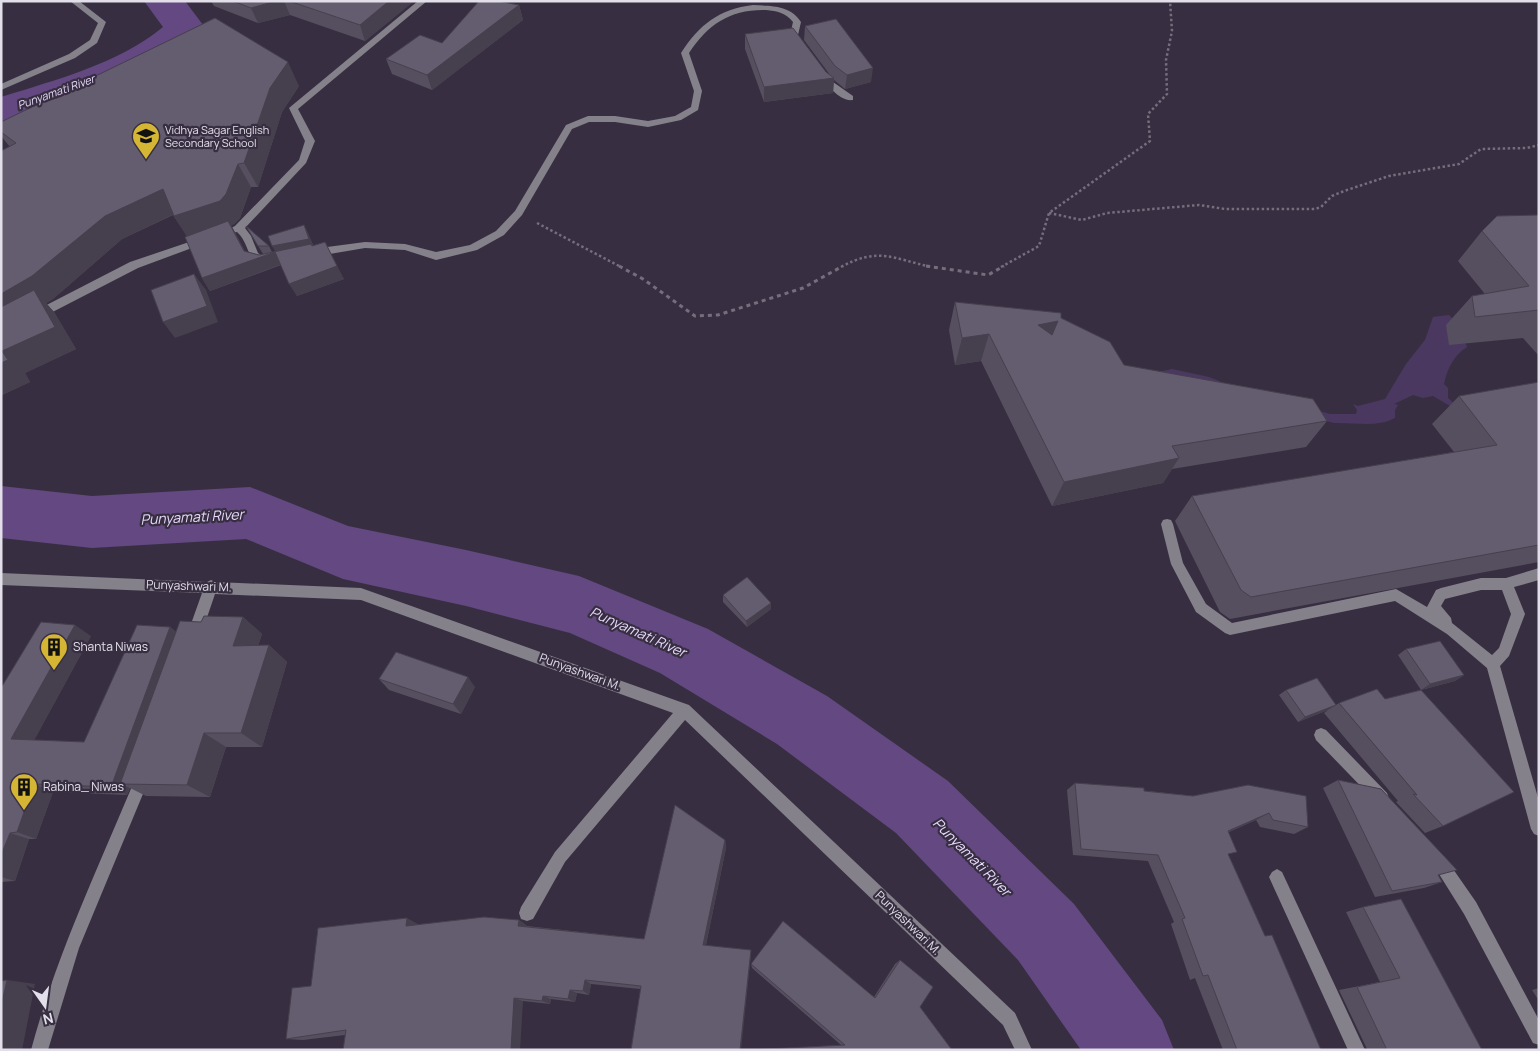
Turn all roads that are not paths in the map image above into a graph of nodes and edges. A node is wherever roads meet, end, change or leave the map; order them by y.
1 (74, 1) edge
2 (423, 1) edge
3 (804, 48) edge
4 (814, 63) edge
5 (1, 87) edge
6 (850, 98) dead end
7 (239, 228) junction
8 (301, 255) edge
9 (274, 261) edge
10 (23, 323) edge
11 (1167, 524) dead end
12 (1539, 574) edge
13 (1, 579) edge
14 (1506, 584) junction
15 (211, 586) junction
16 (1452, 630) junction
17 (188, 650) edge
18 (1493, 664) junction
19 (684, 710) junction
20 (1321, 735) dead end
21 (150, 758) edge
22 (1395, 812) edge
23 (1539, 830) edge
24 (1430, 851) edge
25 (1277, 877) dead end
26 (527, 913) dead end
27 (1539, 1037) edge
28 (39, 1050) edge
29 (1024, 1050) edge
30 (1357, 1050) edge

1 - 5 street
2 - 7 street
3 - 8 street
4 - 6 street
7 - 9 street
7 - 10 street
11 - 16 street
12 - 14 street
13 - 15 street, Punyashwari M.
14 - 16 street
14 - 18 street
15 - 17 street
15 - 19 street, Punyashwari M.
16 - 18 street
18 - 23 street
19 - 26 street
19 - 29 street, Punyashwari M.
20 - 22 street
21 - 28 street
24 - 27 street
25 - 30 street

